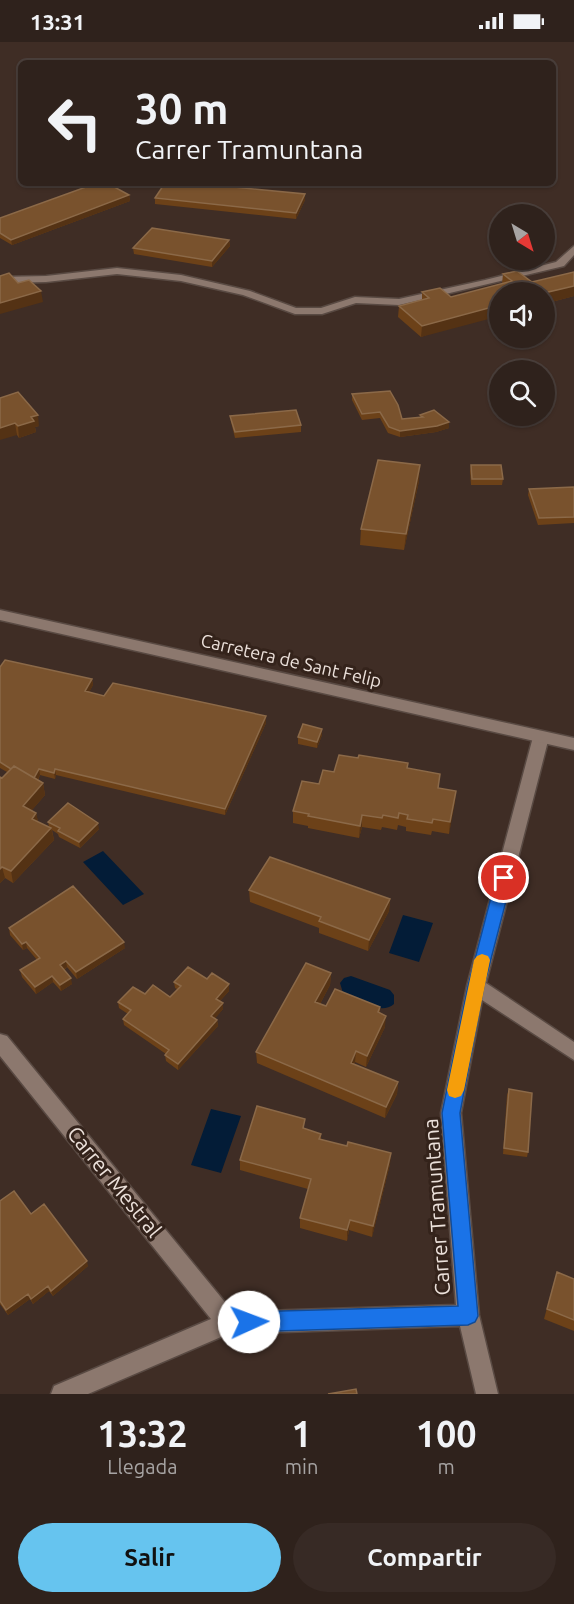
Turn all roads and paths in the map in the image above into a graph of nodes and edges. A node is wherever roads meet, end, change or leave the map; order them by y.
1 (574, 249) edge
2 (0, 280) edge
3 (0, 615) edge
4 (541, 737) junction
5 (574, 744) edge
6 (476, 986) junction
7 (0, 1042) edge
8 (574, 1052) edge
9 (468, 1316) junction
10 (228, 1323) junction
11 (62, 1394) edge
12 (487, 1394) edge

1 - 2 street
3 - 4 street, Carretera de Sant Felip
4 - 5 street, Carretera de Sant Felip
4 - 6 street, Carrer Tramuntana
6 - 8 street
6 - 9 street, Carrer Tramuntana
7 - 10 street, Carrer Mestral
9 - 10 street
9 - 12 street, Carrer Tramuntana
10 - 11 street

